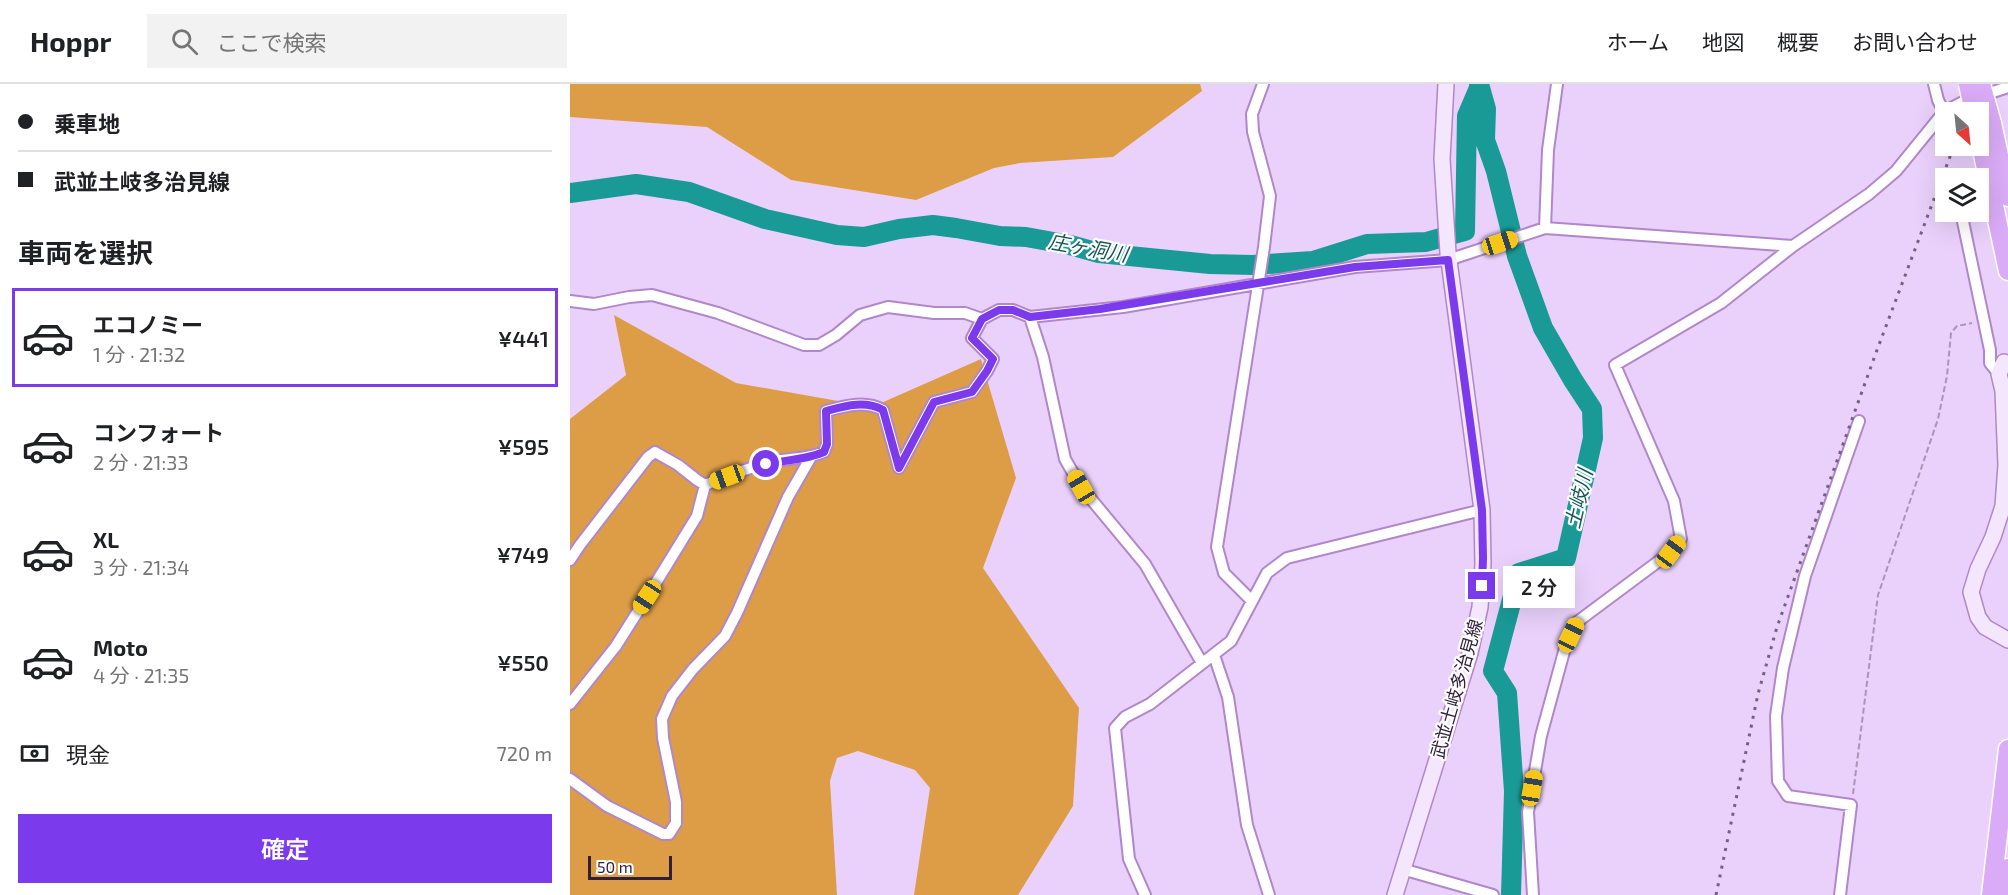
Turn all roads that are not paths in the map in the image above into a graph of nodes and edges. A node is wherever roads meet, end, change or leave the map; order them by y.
1 (1263, 84) edge
2 (1446, 84) edge
3 (1557, 84) edge
4 (1934, 84) edge
5 (1968, 84) edge
6 (1981, 84) edge
7 (2008, 87) edge
8 (1939, 102) edge
9 (1963, 102) edge
10 (1972, 102) edge
11 (1982, 102) edge
12 (1935, 123) edge
13 (1989, 145) edge
14 (1988, 156) edge
15 (2008, 196) edge
16 (1963, 222) edge
17 (1545, 228) junction
18 (1793, 246) junction
19 (1450, 257) junction
20 (2008, 271) edge
21 (1258, 285) junction
22 (570, 301) edge
23 (1030, 317) junction
24 (982, 319) junction
25 (2002, 368) joint
26 (1859, 421) dead end
27 (811, 458) junction
28 (705, 485) junction
29 (1482, 510) junction
30 (570, 560) edge
31 (1251, 600) junction
32 (2008, 640) edge
33 (1214, 655) junction
34 (1202, 663) junction
35 (570, 704) edge
36 (2008, 748) edge
37 (570, 779) edge
38 (2008, 868) edge
39 (1408, 871) junction
40 (1145, 895) edge
41 (1269, 895) edge
42 (1395, 895) edge
43 (1493, 895) edge
44 (1533, 895) edge
45 (1840, 895) edge
46 (1991, 895) edge
47 (2004, 895) edge

1 - 21 street
2 - 19 main road, 武並土岐多治見線
3 - 17 street
4 - 8 street
5 - 10 highway, bridge
6 - 11 highway, bridge
7 - 9 street
12 - 18 street
13 - 15 highway
14 - 20 highway
16 - 25 street
17 - 18 street
17 - 19 street
18 - 44 street
19 - 21 street
19 - 29 main road, 武並土岐多治見線
21 - 23 street
21 - 31 street
22 - 24 street
23 - 24 street
23 - 34 street
24 - 27 street
25 - 32 main road
26 - 45 street
27 - 28 street
27 - 37 street
28 - 30 street
28 - 35 street
29 - 31 street
29 - 39 main road, 武並土岐多治見線
31 - 33 street
33 - 34 street
33 - 41 street
34 - 40 street
36 - 46 highway
38 - 47 highway
39 - 42 main road, 武並土岐多治見線
39 - 43 street

